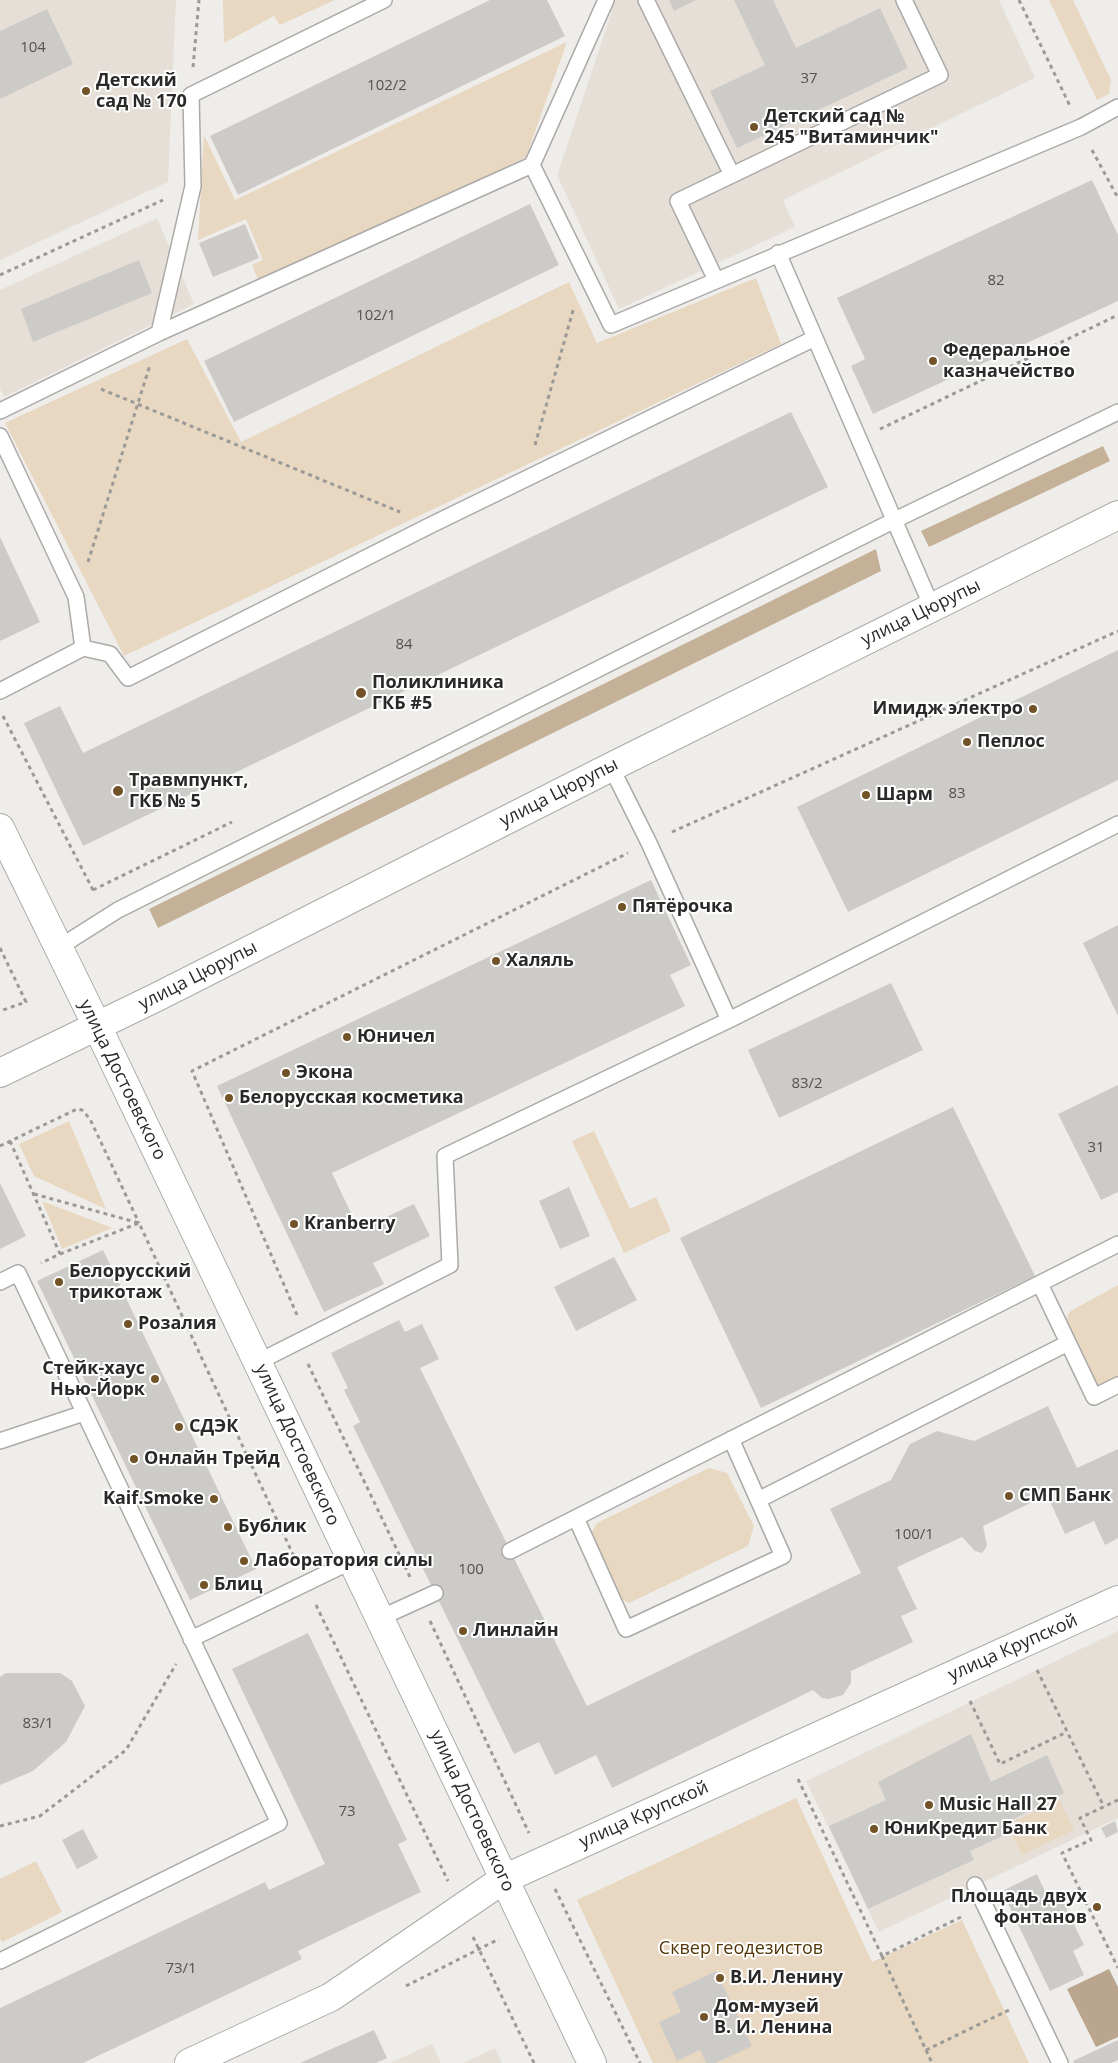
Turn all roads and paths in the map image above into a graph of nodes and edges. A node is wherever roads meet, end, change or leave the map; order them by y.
1 (198, 0) edge
2 (384, 0) edge
3 (606, 0) edge
4 (646, 0) edge
5 (904, 0) edge
6 (1019, 0) edge
7 (191, 95) junction
8 (1118, 107) edge
9 (1081, 128) junction
10 (532, 165) junction
11 (732, 175) junction
12 (194, 186) junction
13 (1118, 198) edge
14 (778, 253) junction
15 (584, 270) junction
16 (0, 275) edge
17 (716, 280) junction
18 (1118, 315) edge
19 (160, 333) junction
20 (815, 338) junction
21 (70, 377) junction
22 (138, 405) junction
23 (0, 411) edge
24 (1118, 412) edge
25 (0, 436) edge
26 (859, 439) junction
27 (526, 479) junction
28 (1118, 515) edge
29 (895, 520) junction
30 (431, 525) junction
31 (76, 597) junction
32 (932, 607) junction
33 (84, 648) junction
34 (0, 691) edge
35 (0, 711) edge
36 (611, 767) junction
37 (1118, 824) edge
38 (0, 828) edge
39 (118, 910) junction
40 (0, 948) edge
41 (58, 948) junction
42 (0, 1011) edge
43 (729, 1020) junction
44 (97, 1026) junction
45 (192, 1071) dead end
46 (0, 1072) edge
47 (10, 1141) junction
48 (0, 1146) edge
49 (34, 1194) junction
50 (139, 1223) junction
51 (1118, 1244) edge
52 (60, 1254) junction
53 (18, 1273) junction
54 (0, 1282) edge
55 (1040, 1284) junction
56 (307, 1338) junction
57 (1068, 1343) junction
58 (258, 1362) junction
59 (1118, 1386) edge
60 (84, 1413) junction
61 (731, 1439) junction
62 (0, 1440) edge
63 (758, 1500) junction
64 (576, 1518) junction
65 (510, 1551) dead end
66 (352, 1561) junction
67 (306, 1582) junction
68 (435, 1593) dead end
69 (420, 1600) junction
70 (1118, 1600) edge
71 (380, 1618) junction
72 (190, 1639) junction
73 (1035, 1665) dead end
74 (968, 1697) dead end
75 (1067, 1732) junction
76 (798, 1777) dead end
77 (1118, 1800) edge
78 (1104, 1807) junction
79 (0, 1826) edge
80 (542, 1862) junction
81 (504, 1879) junction
82 (975, 1885) dead end
83 (986, 1906) junction
84 (460, 1908) junction
85 (526, 1924) junction
86 (480, 1951) junction
87 (882, 1956) junction
88 (0, 1960) edge
89 (1118, 1968) edge
90 (1030, 2000) junction
91 (926, 2050) junction
92 (189, 2063) edge
93 (534, 2063) edge
94 (592, 2063) edge
95 (640, 2063) edge
96 (932, 2063) edge
97 (1060, 2063) edge

1 - 7 path
2 - 7 lane
3 - 10 lane
4 - 11 lane
5 - 11 lane
6 - 9 path
7 - 12 lane
8 - 9 lane
9 - 13 path
9 - 14 lane
10 - 15 lane
10 - 19 lane
11 - 17 lane
12 - 16 path
12 - 19 lane
14 - 17 lane
14 - 20 lane
15 - 17 lane
15 - 27 path
18 - 26 path
19 - 21 lane
19 - 22 path
20 - 26 lane
20 - 27 lane
21 - 22 path
21 - 23 lane
22 - 30 path
22 - 31 path
24 - 29 lane
25 - 31 lane
26 - 29 lane
27 - 30 lane
28 - 32 street, улица Цюрупы
29 - 32 lane
29 - 39 lane
30 - 33 lane
31 - 33 lane
32 - 36 street, улица Цюрупы
33 - 34 lane
35 - 39 path
36 - 43 lane
36 - 44 street, улица Цюрупы
37 - 43 lane
38 - 41 street, улица Достоевского
39 - 41 lane
40 - 42 path
41 - 44 street, улица Достоевского
43 - 56 lane
44 - 46 street, улица Цюрупы
44 - 58 street, улица Достоевского
45 - 56 path
47 - 48 path
47 - 49 path
47 - 50 path
49 - 50 path
49 - 52 path
50 - 52 path
50 - 67 path
51 - 55 lane
52 - 53 path
53 - 54 lane
53 - 60 lane
55 - 57 lane
55 - 61 lane
56 - 58 lane
56 - 69 path
57 - 59 lane
57 - 63 lane
58 - 66 street, улица Достоевского
60 - 62 lane
60 - 72 lane
61 - 63 lane
61 - 64 lane
63 - 64 lane
64 - 65 lane
66 - 67 lane
66 - 71 street, улица Достоевского
67 - 72 lane
67 - 84 path
68 - 69 lane
69 - 71 lane
69 - 80 path
70 - 80 street, улица Крупской
71 - 81 street, улица Достоевского
72 - 79 path
72 - 88 lane
73 - 75 path
74 - 75 path
75 - 78 path
76 - 87 path
77 - 78 path
78 - 89 path
80 - 81 street, улица Крупской
80 - 95 path
81 - 84 street, улица Крупской
81 - 85 street, улица Достоевского
82 - 83 lane
83 - 87 path
83 - 90 lane
84 - 86 path
84 - 92 street, улица Крупской
85 - 86 path
85 - 94 street, улица Достоевского
86 - 93 path
87 - 91 path
90 - 91 path
90 - 97 lane
91 - 96 path

